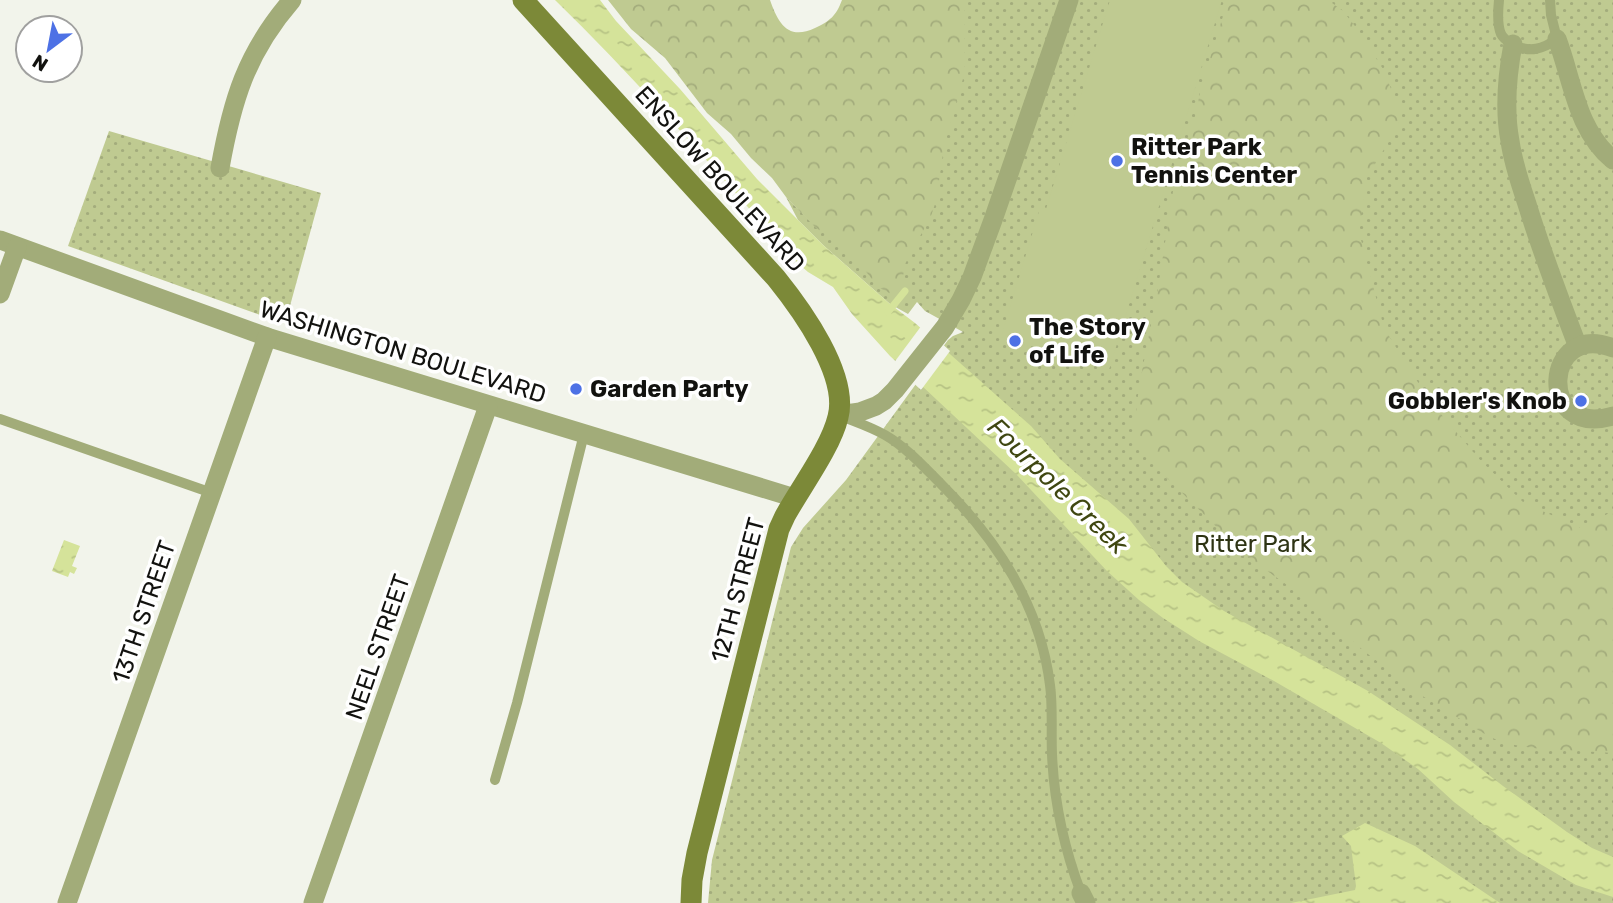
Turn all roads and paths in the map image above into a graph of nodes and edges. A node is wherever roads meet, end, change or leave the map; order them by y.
1 (292, 0) edge
2 (523, 0) edge
3 (1069, 0) edge
4 (1499, 0) edge
5 (1550, 0) edge
6 (1557, 39) junction
7 (1513, 44) junction
8 (1613, 160) edge
9 (220, 168) dead end
10 (9, 244) edge
11 (0, 294) edge
12 (267, 337) junction
13 (1578, 347) junction
14 (1613, 348) edge
15 (488, 406) junction
16 (839, 415) junction
17 (1613, 416) edge
18 (0, 419) edge
19 (584, 434) junction
20 (212, 493) junction
21 (795, 498) junction
22 (495, 780) dead end
23 (1084, 898) edge
24 (67, 903) edge
25 (313, 903) edge
26 (691, 903) edge

1 - 9 street
2 - 16 street, ENSLOW BOULEVARD
3 - 16 street
4 - 7 lane
5 - 6 lane
6 - 7 lane
6 - 8 street
7 - 13 street
10 - 11 street
10 - 12 street, WASHINGTON BOULEVARD
12 - 15 street, WASHINGTON BOULEVARD
12 - 20 street, 13TH STREET
13 - 14 street
13 - 17 street
15 - 19 street, WASHINGTON BOULEVARD
15 - 25 street, NEEL STREET
16 - 21 street, 12TH STREET
16 - 23 lane
18 - 20 lane
19 - 21 street, WASHINGTON BOULEVARD
19 - 22 lane
20 - 24 street, 13TH STREET
21 - 26 street, 12TH STREET

